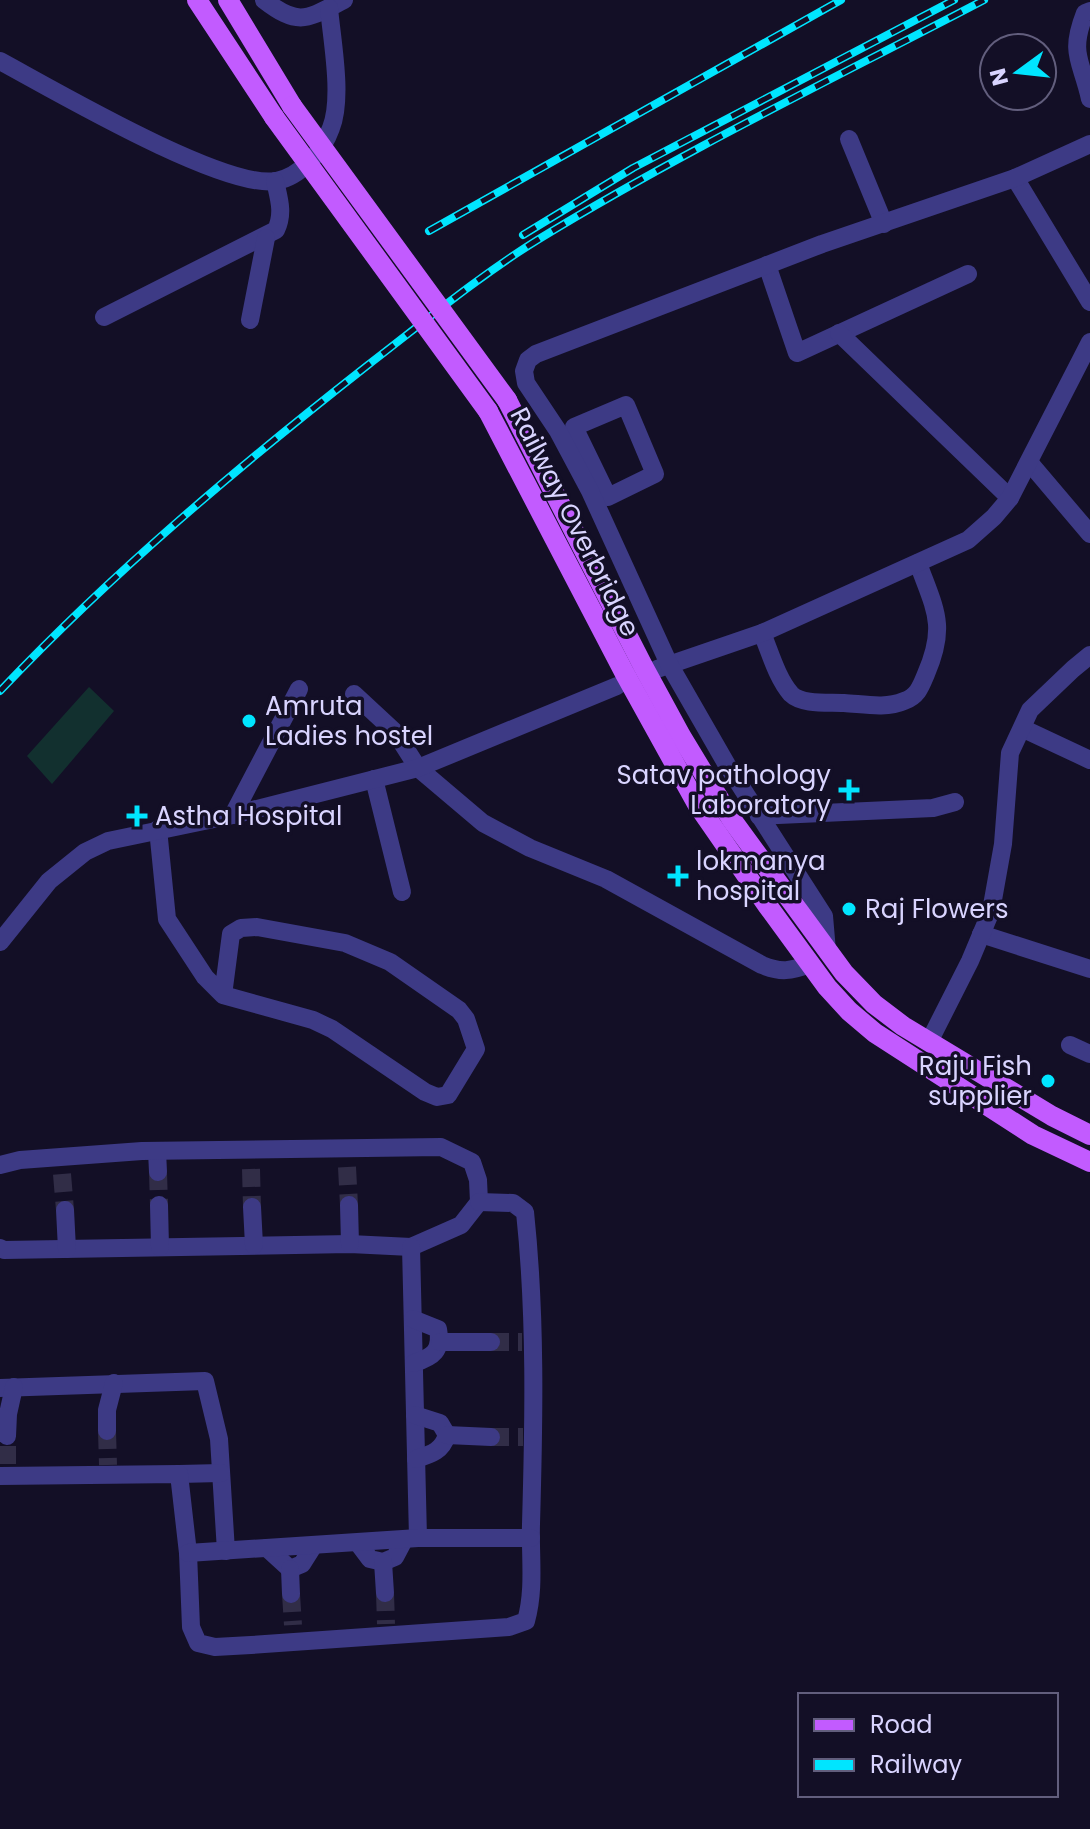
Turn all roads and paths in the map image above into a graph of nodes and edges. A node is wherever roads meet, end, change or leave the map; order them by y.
1 (197, 0) edge
2 (228, 0) edge
3 (264, 0) edge
4 (336, 4) edge
5 (1090, 11) edge
6 (0, 61) edge
7 (1090, 99) edge
8 (849, 139) dead end
9 (1090, 144) edge
10 (1015, 178) junction
11 (275, 181) junction
12 (884, 224) junction
13 (266, 238) junction
14 (767, 265) junction
15 (968, 274) dead end
16 (1090, 302) edge
17 (104, 317) dead end
18 (250, 320) dead end
19 (839, 333) junction
20 (1090, 342) edge
21 (1029, 462) junction
22 (588, 473) junction
23 (1010, 498) junction
24 (1090, 534) edge
25 (918, 563) junction
26 (762, 633) junction
27 (1090, 655) edge
28 (663, 666) junction
29 (617, 686) dead end
30 (299, 689) dead end
31 (354, 694) dead end
32 (1026, 730) dead end
33 (1090, 760) edge
34 (418, 768) junction
35 (374, 779) junction
36 (955, 802) dead end
37 (233, 815) junction
38 (759, 816) junction
39 (158, 829) junction
40 (402, 892) dead end
41 (981, 934) junction
42 (1, 937) edge
43 (827, 951) junction
44 (810, 964) junction
45 (1090, 969) edge
46 (223, 995) junction
47 (929, 1042) junction
48 (1070, 1045) dead end
49 (1090, 1054) edge
50 (1090, 1135) edge
51 (347, 1148) junction
52 (251, 1150) junction
53 (157, 1151) junction
54 (1090, 1162) edge
55 (0, 1165) edge
56 (347, 1167) tunnel mouth
57 (251, 1169) tunnel mouth
58 (158, 1172) tunnel mouth
59 (479, 1202) junction
60 (159, 1205) tunnel mouth
61 (349, 1205) tunnel mouth
62 (252, 1207) tunnel mouth
63 (65, 1210) tunnel mouth
64 (350, 1244) junction
65 (254, 1245) junction
66 (160, 1247) junction
67 (411, 1247) junction
68 (0, 1248) edge
69 (67, 1249) junction
70 (413, 1319) junction
71 (440, 1342) junction
72 (491, 1342) tunnel mouth
73 (414, 1363) junction
74 (105, 1383) junction
75 (5, 1390) edge
76 (415, 1415) junction
77 (107, 1431) tunnel mouth
78 (447, 1435) junction
79 (7, 1436) dead end
80 (491, 1437) tunnel mouth
81 (416, 1459) junction
82 (4, 1472) edge
83 (221, 1473) junction
84 (179, 1474) junction
85 (531, 1538) junction
86 (411, 1539) junction
87 (358, 1543) junction
88 (314, 1545) junction
89 (267, 1548) junction
90 (226, 1551) junction
91 (188, 1553) junction
92 (383, 1562) junction
93 (290, 1569) junction
94 (385, 1593) tunnel mouth
95 (291, 1594) tunnel mouth

1 - 44 main road, Railway Overbridge, bridge
2 - 43 main road, Railway Overbridge, bridge
3 - 4 street
4 - 11 street
5 - 7 street
6 - 11 street
8 - 12 street
9 - 10 street
10 - 12 street
10 - 16 street
11 - 13 street
12 - 14 street
13 - 17 street
13 - 18 street
14 - 19 street
14 - 22 street
15 - 19 street
19 - 23 street
20 - 21 street
21 - 23 street
21 - 24 street
22 - 22 street
22 - 28 street
23 - 25 street
25 - 26 street
25 - 26 street
26 - 28 street
27 - 41 street
28 - 38 street
29 - 34 street
30 - 37 street
31 - 34 street
32 - 33 street
34 - 35 street
34 - 44 street
35 - 37 street
35 - 40 street
36 - 38 street
37 - 39 street
38 - 43 street
39 - 42 street
39 - 46 street
41 - 45 street
41 - 47 street
43 - 47 main road, Railway Overbridge
44 - 54 main road, Railway Overbridge
46 - 46 street
47 - 50 main road, Railway Overbridge
48 - 49 street
51 - 52 street
51 - 56 street
51 - 59 street
52 - 53 street
52 - 57 street
53 - 55 street
53 - 58 street
59 - 67 street
59 - 85 street
60 - 66 street
61 - 64 street
62 - 65 street
63 - 69 street
64 - 65 street
64 - 67 street
65 - 66 street
66 - 69 street
67 - 70 street
68 - 69 street
70 - 71 street
70 - 73 street
71 - 72 street
71 - 73 street
73 - 76 street
74 - 75 street
74 - 77 street
74 - 83 street
75 - 79 street
76 - 78 street
76 - 81 street
78 - 80 street
78 - 81 street
81 - 86 street
82 - 84 street
83 - 84 street
83 - 90 street
84 - 91 street
85 - 86 street
85 - 91 street
86 - 87 street
86 - 92 street
87 - 88 street
87 - 92 street
88 - 89 street
88 - 93 street
89 - 90 street
89 - 93 street
90 - 91 street
92 - 94 street
93 - 95 street

